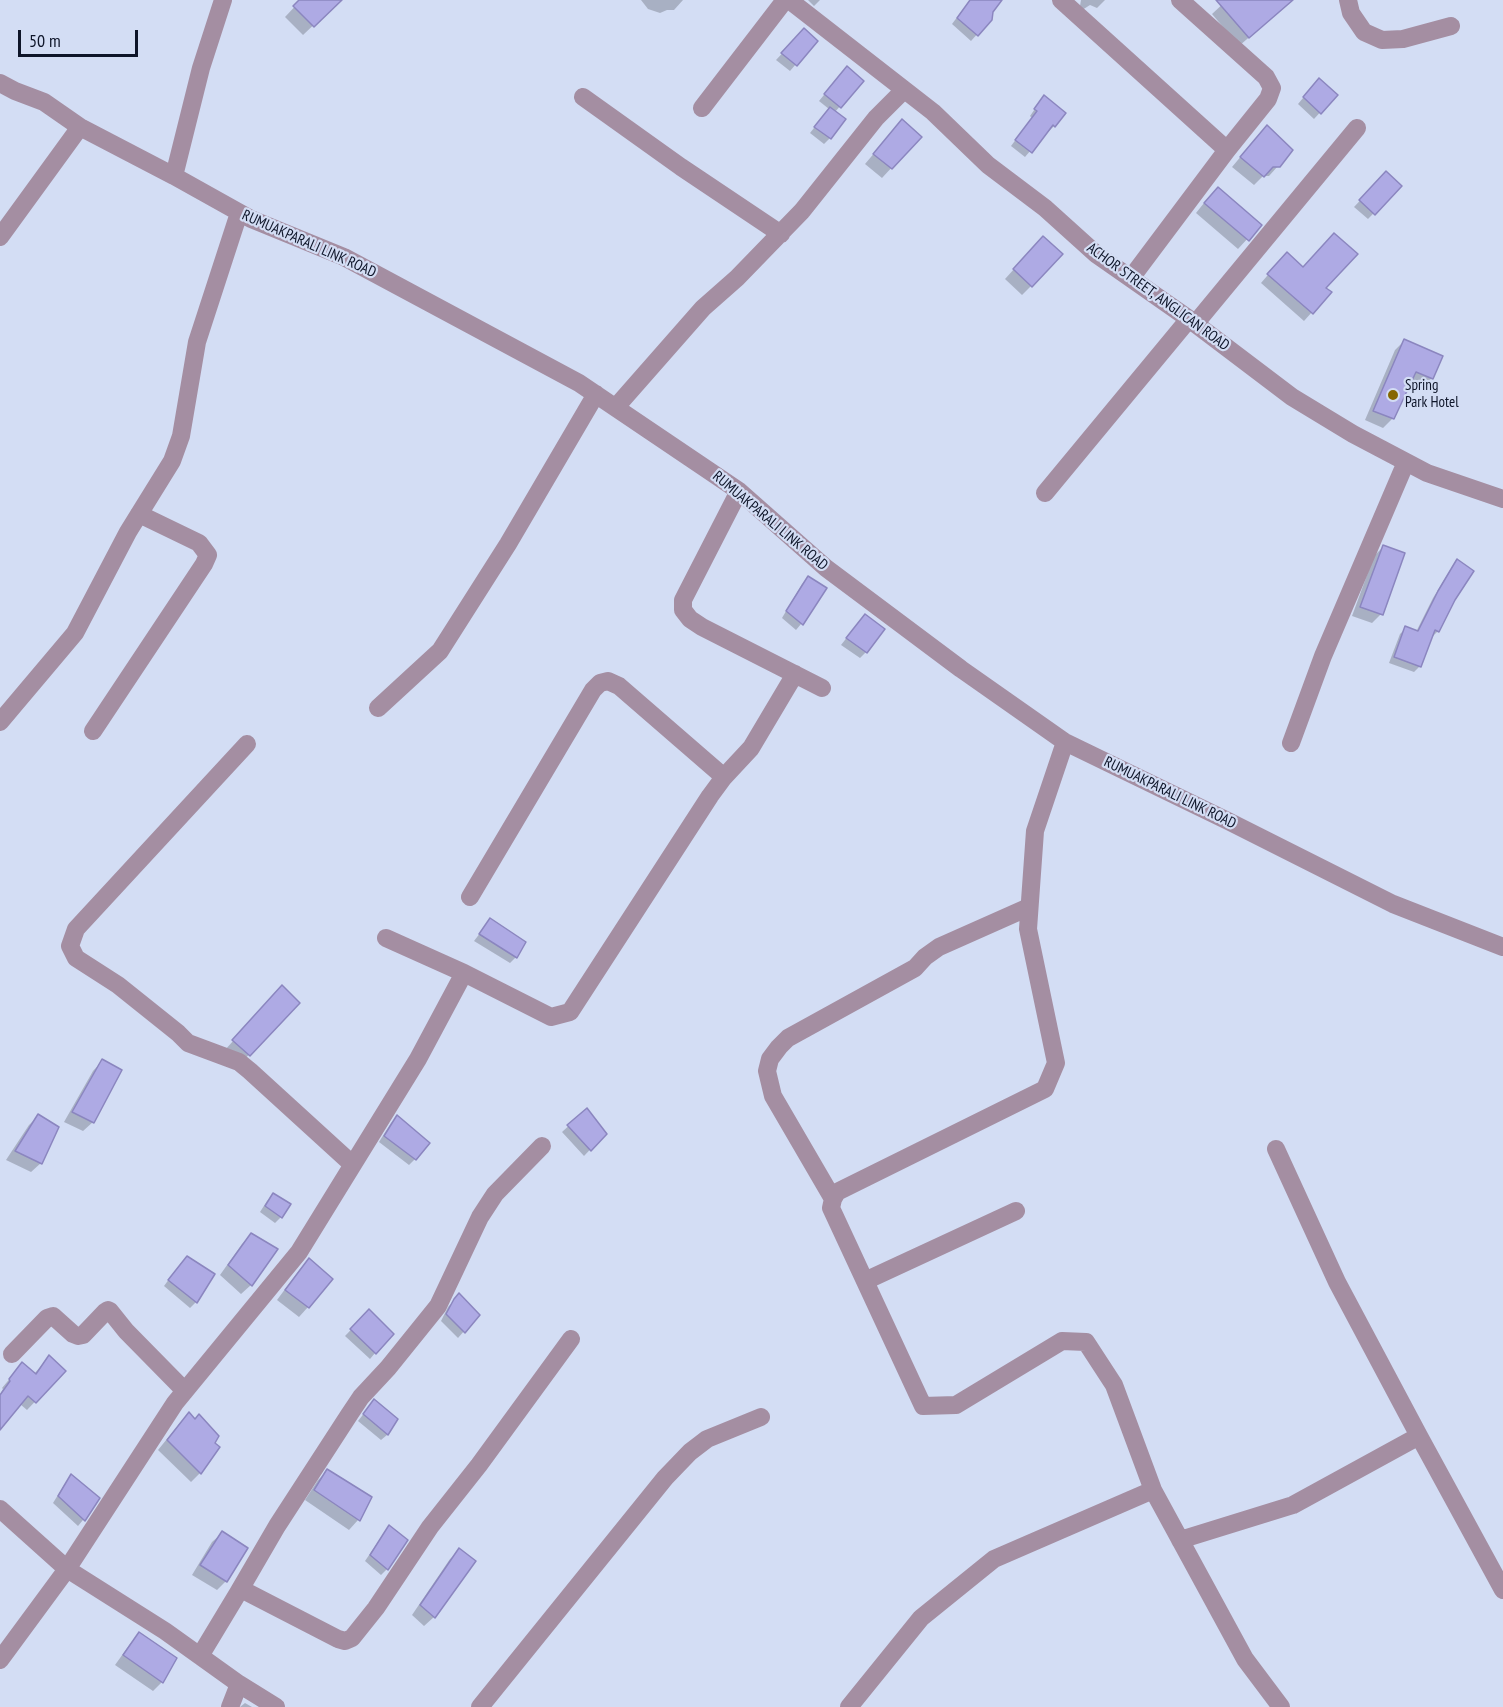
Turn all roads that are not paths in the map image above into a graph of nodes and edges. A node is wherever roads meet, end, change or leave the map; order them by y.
1 (223, 0) edge
2 (787, 0) edge
3 (1061, 0) edge
4 (1179, 0) edge
5 (1347, 0) edge
6 (1451, 26) dead end
7 (0, 83) edge
8 (903, 90) junction
9 (583, 97) dead end
10 (702, 108) dead end
11 (80, 127) junction
12 (1357, 128) dead end
13 (1227, 150) junction
14 (174, 176) junction
15 (239, 213) junction
16 (781, 234) junction
17 (0, 237) edge
18 (1131, 278) junction
19 (1192, 321) junction
20 (596, 394) junction
21 (616, 406) junction
22 (1406, 462) junction
23 (739, 491) junction
24 (1044, 493) dead end
25 (1503, 499) edge
26 (139, 514) junction
27 (795, 674) junction
28 (822, 688) dead end
29 (378, 708) dead end
30 (0, 722) edge
31 (93, 731) dead end
32 (1065, 742) junction
33 (1291, 742) dead end
34 (247, 744) dead end
35 (724, 777) junction
36 (470, 897) dead end
37 (1029, 906) junction
38 (386, 938) dead end
39 (1503, 947) edge
40 (464, 973) junction
41 (542, 1146) dead end
42 (1276, 1149) dead end
43 (352, 1164) junction
44 (833, 1199) junction
45 (1016, 1211) dead end
46 (865, 1281) junction
47 (571, 1339) dead end
48 (12, 1354) dead end
49 (185, 1390) junction
50 (761, 1418) dead end
51 (1419, 1437) junction
52 (1153, 1490) junction
53 (0, 1509) edge
54 (1180, 1540) junction
55 (67, 1569) junction
56 (241, 1589) junction
57 (1503, 1590) edge
58 (200, 1656) junction
59 (0, 1660) edge
60 (239, 1684) junction
61 (230, 1707) edge
62 (276, 1707) edge
63 (480, 1707) edge
64 (849, 1707) edge
65 (1281, 1707) edge

1 - 14 street
2 - 8 street, ACHOR STREET, ANGLICAN ROAD
2 - 10 street
3 - 13 street
4 - 13 street
5 - 6 street
7 - 11 street, RUMUAKPARALI LINK ROAD
8 - 16 street
8 - 18 street, ACHOR STREET, ANGLICAN ROAD
9 - 16 street
11 - 14 street, RUMUAKPARALI LINK ROAD
11 - 17 street
12 - 19 street
13 - 18 street
14 - 15 street, RUMUAKPARALI LINK ROAD
15 - 20 street, RUMUAKPARALI LINK ROAD
15 - 26 street
16 - 21 street
18 - 19 street, ACHOR STREET, ANGLICAN ROAD
19 - 22 street, ACHOR STREET, ANGLICAN ROAD
19 - 24 street
20 - 21 street, RUMUAKPARALI LINK ROAD
20 - 29 street
21 - 23 street, RUMUAKPARALI LINK ROAD
22 - 25 street, ACHOR STREET, ANGLICAN ROAD
22 - 33 street
23 - 27 street
23 - 32 street, RUMUAKPARALI LINK ROAD
26 - 30 street
26 - 31 street
27 - 28 street
27 - 35 street
32 - 37 street
32 - 39 street, RUMUAKPARALI LINK ROAD
34 - 43 street
35 - 36 street
35 - 40 street
37 - 44 street
37 - 44 street
38 - 40 street
40 - 43 street
41 - 56 street
42 - 51 street
43 - 49 street
44 - 46 street
45 - 46 street
46 - 52 street
47 - 56 street
48 - 49 street
49 - 55 street
50 - 63 street
51 - 54 street
51 - 57 street
52 - 54 street
52 - 64 street
53 - 55 street
54 - 65 street
55 - 58 street
55 - 59 street
56 - 58 street
58 - 60 street
60 - 61 street
60 - 62 street

